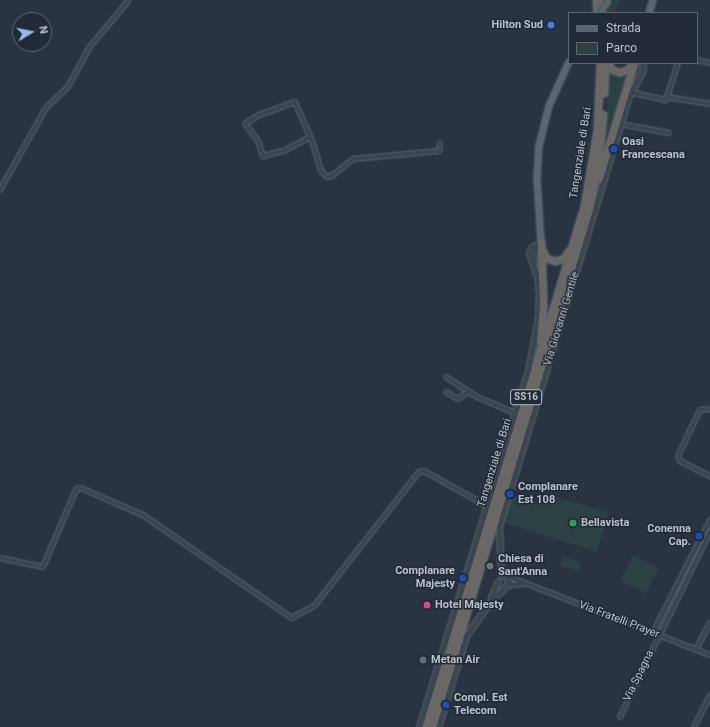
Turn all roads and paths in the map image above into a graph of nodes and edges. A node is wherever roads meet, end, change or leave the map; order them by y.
1 (129, 0) edge
2 (596, 0) edge
3 (653, 0) edge
4 (606, 1) edge
5 (597, 12) edge
6 (602, 12) edge
7 (649, 12) edge
8 (698, 60) edge
9 (710, 63) edge
10 (568, 64) edge
11 (600, 64) edge
12 (605, 64) edge
13 (610, 64) edge
14 (633, 64) edge
15 (634, 64) edge
16 (641, 64) edge
17 (678, 64) edge
18 (630, 92) junction
19 (667, 97) junction
20 (710, 104) edge
21 (620, 124) junction
22 (669, 133) dead end
23 (310, 137) junction
24 (440, 143) dead end
25 (0, 190) edge
26 (588, 209) junction
27 (579, 225) junction
28 (539, 244) junction
29 (537, 363) junction
30 (446, 377) dead end
31 (446, 392) dead end
32 (468, 392) junction
33 (710, 409) edge
34 (515, 413) junction
35 (710, 476) edge
36 (487, 506) junction
37 (710, 520) edge
38 (710, 532) edge
39 (692, 556) junction
40 (0, 558) edge
41 (697, 558) junction
42 (689, 562) junction
43 (694, 565) junction
44 (501, 575) junction
45 (507, 576) junction
46 (498, 581) junction
47 (527, 584) junction
48 (506, 585) junction
49 (488, 604) junction
50 (710, 623) edge
51 (654, 633) junction
52 (659, 635) junction
53 (696, 650) junction
54 (710, 655) edge
55 (710, 694) edge
56 (708, 703) edge
57 (620, 716) dead end
58 (419, 727) edge
59 (426, 727) edge
60 (432, 727) edge
61 (438, 727) edge
62 (694, 727) edge

1 - 25 street
2 - 5 highway
3 - 7 main road
4 - 6 highway
8 - 9 street
10 - 28 main road
11 - 27 highway, Tangenziale di Bari / SS16
12 - 26 highway, Tangenziale di Bari / SS16
13 - 14 highway
15 - 26 highway
16 - 18 street, Via Giovanni Gentile
17 - 19 street
18 - 19 street
18 - 21 street, Via Giovanni Gentile
19 - 20 street
21 - 22 street
21 - 44 street, Via Giovanni Gentile
23 - 23 street
23 - 24 street
26 - 60 highway, Tangenziale di Bari / SS16
27 - 28 highway
27 - 29 highway, Tangenziale di Bari / SS16
28 - 29 highway, SS16
28 - 34 street
29 - 59 highway, Tangenziale di Bari / SS16
30 - 32 street
31 - 32 street
32 - 34 street
33 - 35 street
34 - 36 street
36 - 40 street
36 - 58 street
37 - 39 street
38 - 41 street, Via Spagna
39 - 41 street
39 - 42 street
41 - 43 street, Via Spagna
42 - 43 street
42 - 51 street
43 - 52 street, Via Spagna
44 - 45 street
44 - 46 street
45 - 47 street, Via Fratelli Prayer
45 - 48 street
46 - 48 street
46 - 49 street
47 - 48 street
47 - 51 street, Via Fratelli Prayer
48 - 49 street
49 - 61 street
50 - 53 street
51 - 52 street, Via Fratelli Prayer
52 - 53 street, Via Fratelli Prayer
52 - 57 street, Via Spagna
53 - 54 street, Via Fratelli Prayer
55 - 56 street
56 - 62 street

